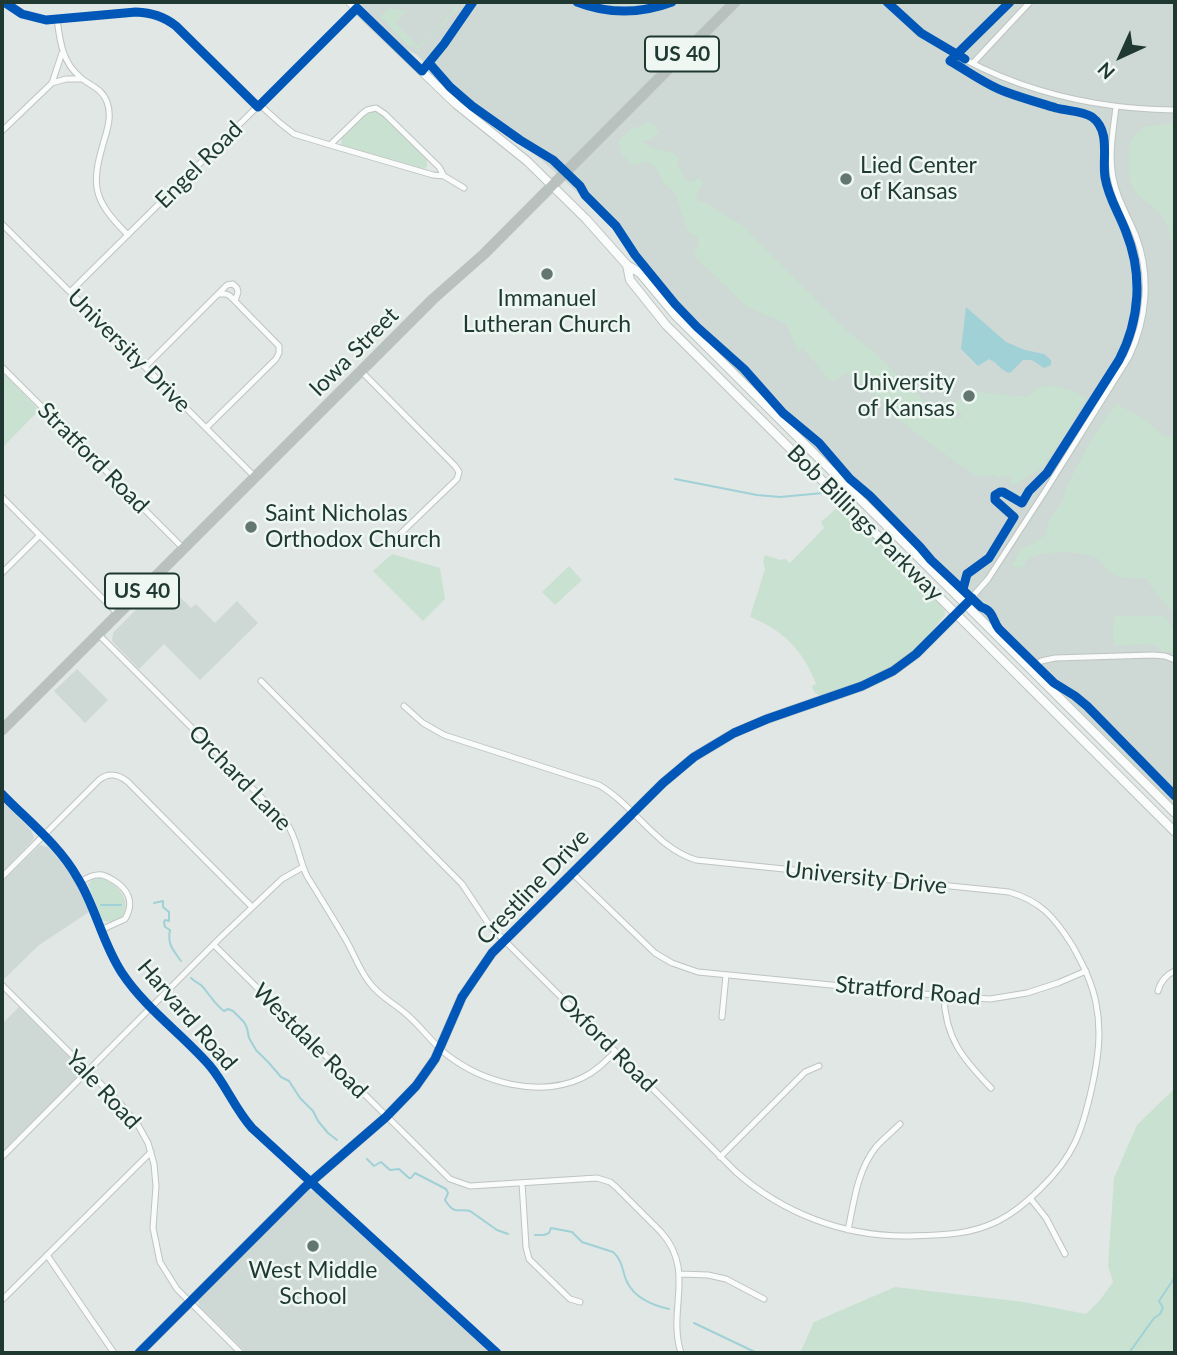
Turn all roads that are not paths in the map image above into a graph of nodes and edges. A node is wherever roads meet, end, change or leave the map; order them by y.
1 (4, 2) edge
2 (350, 2) edge
3 (473, 2) edge
4 (577, 2) edge
5 (671, 2) edge
6 (735, 2) edge
7 (887, 2) edge
8 (1030, 2) edge
9 (357, 8) junction
10 (57, 19) junction
11 (62, 52) junction
12 (974, 63) junction
13 (422, 71) junction
14 (82, 79) junction
15 (52, 83) junction
16 (259, 106) junction
17 (1116, 107) junction
18 (1175, 110) edge
19 (2, 131) edge
20 (330, 145) junction
21 (430, 159) junction
22 (426, 173) junction
23 (444, 176) junction
24 (553, 186) junction
25 (464, 188) dead end
26 (2, 224) edge
27 (128, 235) junction
28 (627, 265) junction
29 (70, 292) junction
30 (218, 294) junction
31 (235, 301) junction
32 (2, 367) edge
33 (145, 367) junction
34 (362, 371) junction
35 (206, 428) junction
36 (256, 478) junction
37 (2, 497) edge
38 (40, 535) junction
39 (397, 537) dead end
40 (184, 549) junction
41 (2, 573) edge
42 (966, 604) junction
43 (119, 614) junction
44 (957, 614) junction
45 (99, 635) junction
46 (1175, 660) edge
47 (1031, 670) junction
48 (261, 681) dead end
49 (404, 706) dead end
50 (2, 730) edge
51 (2, 794) edge
52 (633, 812) junction
53 (1175, 813) edge
54 (1175, 832) edge
55 (43, 836) junction
56 (303, 867) junction
57 (572, 873) junction
58 (2, 877) edge
59 (80, 882) junction
60 (252, 907) junction
61 (101, 930) junction
62 (504, 940) junction
63 (214, 945) junction
64 (1086, 971) junction
65 (1175, 971) edge
66 (726, 975) junction
67 (2, 985) edge
68 (1158, 991) dead end
69 (944, 996) junction
70 (151, 1008) junction
71 (722, 1017) dead end
72 (440, 1048) junction
73 (615, 1052) junction
74 (819, 1066) dead end
75 (88, 1071) junction
76 (991, 1088) dead end
77 (386, 1117) junction
78 (900, 1124) dead end
79 (151, 1152) junction
80 (2, 1157) edge
81 (720, 1157) junction
82 (311, 1182) junction
83 (522, 1183) junction
84 (1030, 1198) junction
85 (848, 1230) junction
86 (1065, 1254) dead end
87 (47, 1255) junction
88 (680, 1275) junction
89 (764, 1299) dead end
90 (2, 1300) edge
91 (580, 1302) dead end
92 (190, 1303) junction
93 (114, 1353) edge
94 (139, 1353) edge
95 (241, 1353) edge
96 (497, 1353) edge
97 (681, 1353) edge

1 - 10 street
2 - 9 main road, Bob Billings Parkway
3 - 13 street
4 - 5 street
6 - 24 highway, Iowa Street / US 40
7 - 12 street
8 - 12 street
9 - 13 main road, Bob Billings Parkway
9 - 16 street, Engel Road
10 - 11 street
10 - 16 street
11 - 14 street
11 - 15 street
12 - 17 street
13 - 24 main road, Bob Billings Parkway
14 - 15 street
14 - 27 street
15 - 19 street
16 - 20 street
16 - 27 street, Engel Road
17 - 18 street
17 - 42 street, Crestline Drive
20 - 21 street
20 - 22 street
21 - 22 street
21 - 23 street
22 - 23 street
23 - 25 street
24 - 28 main road, Bob Billings Parkway
24 - 34 highway, Iowa Street / US 40
26 - 29 street, University Drive
27 - 29 street, Engel Road
28 - 42 main road, Bob Billings Parkway
28 - 44 main road, Bob Billings Parkway
29 - 33 street, University Drive
30 - 31 street
30 - 31 street
30 - 33 street
31 - 35 street
32 - 40 street, Stratford Road
33 - 35 street, University Drive
34 - 36 highway, Iowa Street / US 40
34 - 39 street
35 - 36 street, University Drive
36 - 40 highway, Iowa Street / US 40
37 - 38 street
38 - 41 street
38 - 43 street
40 - 43 highway, Iowa Street / US 40
42 - 44 main road, Crestline Drive
42 - 47 main road, Bob Billings Parkway
43 - 45 highway, Iowa Street / US 40
44 - 52 main road, Crestline Drive
44 - 54 main road, Bob Billings Parkway
45 - 50 highway, Iowa Street / US 40
45 - 56 street, Orchard Lane
46 - 47 street
47 - 53 main road, Bob Billings Parkway
48 - 62 street, Oxford Road
49 - 52 street, University Drive
51 - 55 street, Harvard Road
52 - 57 main road, Crestline Drive
52 - 64 street, University Drive
55 - 58 street
55 - 59 street, Harvard Road
55 - 60 street
56 - 60 street
56 - 72 street, Orchard Lane
57 - 62 main road, Crestline Drive
57 - 66 street, Stratford Road
59 - 61 street, Harvard Road
59 - 61 street
60 - 63 street
61 - 70 street, Harvard Road
62 - 72 main road, Crestline Drive
62 - 73 street, Oxford Road
63 - 70 street
63 - 77 street, Westdale Road
64 - 69 street, Stratford Road
64 - 84 street, University Drive
65 - 68 street
66 - 69 street, Stratford Road
66 - 71 street
67 - 75 street, Yale Road
69 - 76 street
70 - 75 street
70 - 82 street, Harvard Road
72 - 73 street, Orchard Lane
72 - 77 main road, Crestline Drive
73 - 81 street, Oxford Road
74 - 81 street
75 - 79 street, Yale Road
75 - 80 street
77 - 82 main road, Crestline Drive
77 - 83 street, Westdale Road
78 - 85 street
79 - 87 street
79 - 92 street, Yale Road
81 - 85 street, Oxford Road
82 - 92 main road, Crestline Drive
82 - 96 street, Harvard Road
83 - 88 street, Westdale Road
83 - 91 street
84 - 85 street, Oxford Road
84 - 86 street
87 - 90 street
87 - 93 street
88 - 89 street
88 - 97 street, Westdale Road
92 - 94 main road, Crestline Drive
92 - 95 street, Yale Road

